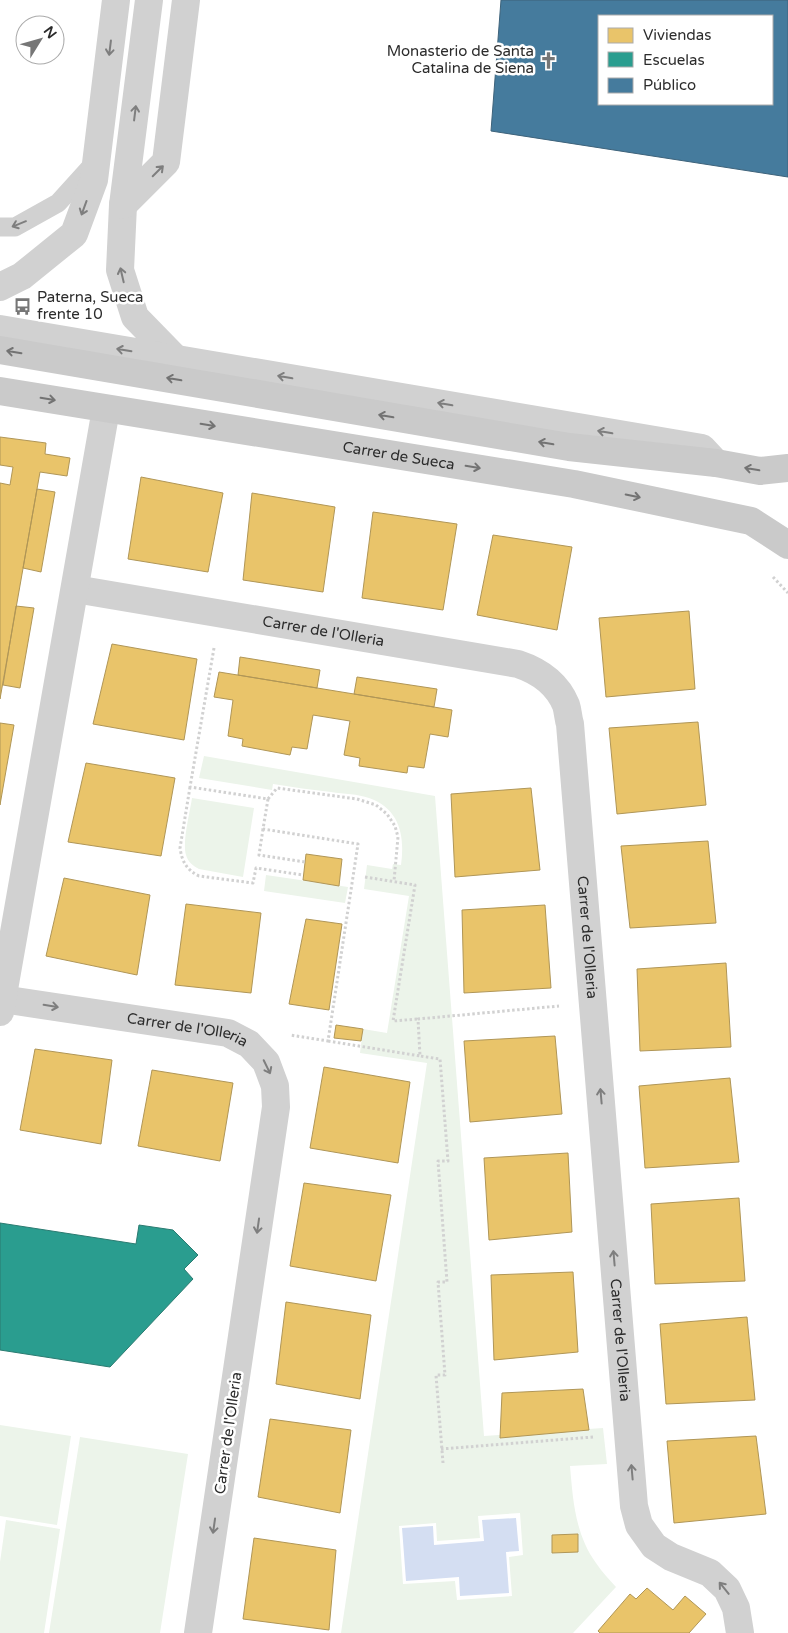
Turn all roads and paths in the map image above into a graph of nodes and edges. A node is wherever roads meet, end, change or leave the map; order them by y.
1 (116, 0) edge
2 (149, 0) edge
3 (186, 0) edge
4 (96, 161) junction
5 (123, 205) junction
6 (0, 227) edge
7 (0, 287) edge
8 (0, 329) edge
9 (0, 350) edge
10 (175, 358) junction
11 (0, 391) edge
12 (106, 409) junction
13 (716, 463) junction
14 (788, 468) edge
15 (788, 545) edge
16 (75, 589) junction
17 (214, 645) dead end
18 (190, 787) junction
19 (268, 800) junction
20 (263, 829) junction
21 (305, 862) dead end
22 (303, 875) dead end
23 (365, 877) dead end
24 (394, 882) junction
25 (1, 1006) edge
26 (563, 1006) dead end
27 (418, 1019) junction
28 (289, 1035) dead end
29 (328, 1041) junction
30 (420, 1056) junction
31 (599, 1437) dead end
32 (441, 1449) junction
33 (443, 1463) dead end
34 (198, 1633) edge
35 (740, 1633) edge

1 -> 4 street
5 -> 2 street
5 -> 3 street
4 -> 6 lane
4 -> 7 street
10 -> 5 street
10 -> 8 street
13 -> 9 main road
13 -> 10 street
11 -> 12 main road, Carrer de Sueca
12 -> 15 main road, Carrer de Sueca
12 - 16 street, Carrer de l'Olleria
14 -> 13 main road
16 - 25 street, Carrer de l'Olleria
35 -> 16 street, Carrer de l'Olleria
17 - 18 path
18 - 19 path
18 - 22 path
19 - 20 path
19 - 24 path
20 - 21 path
20 - 29 path
23 - 24 path
24 - 27 path
25 -> 34 street, Carrer de l'Olleria
26 - 27 path
27 - 30 path
28 - 29 path
29 - 30 path
30 - 32 path
31 - 32 path
32 - 33 path

